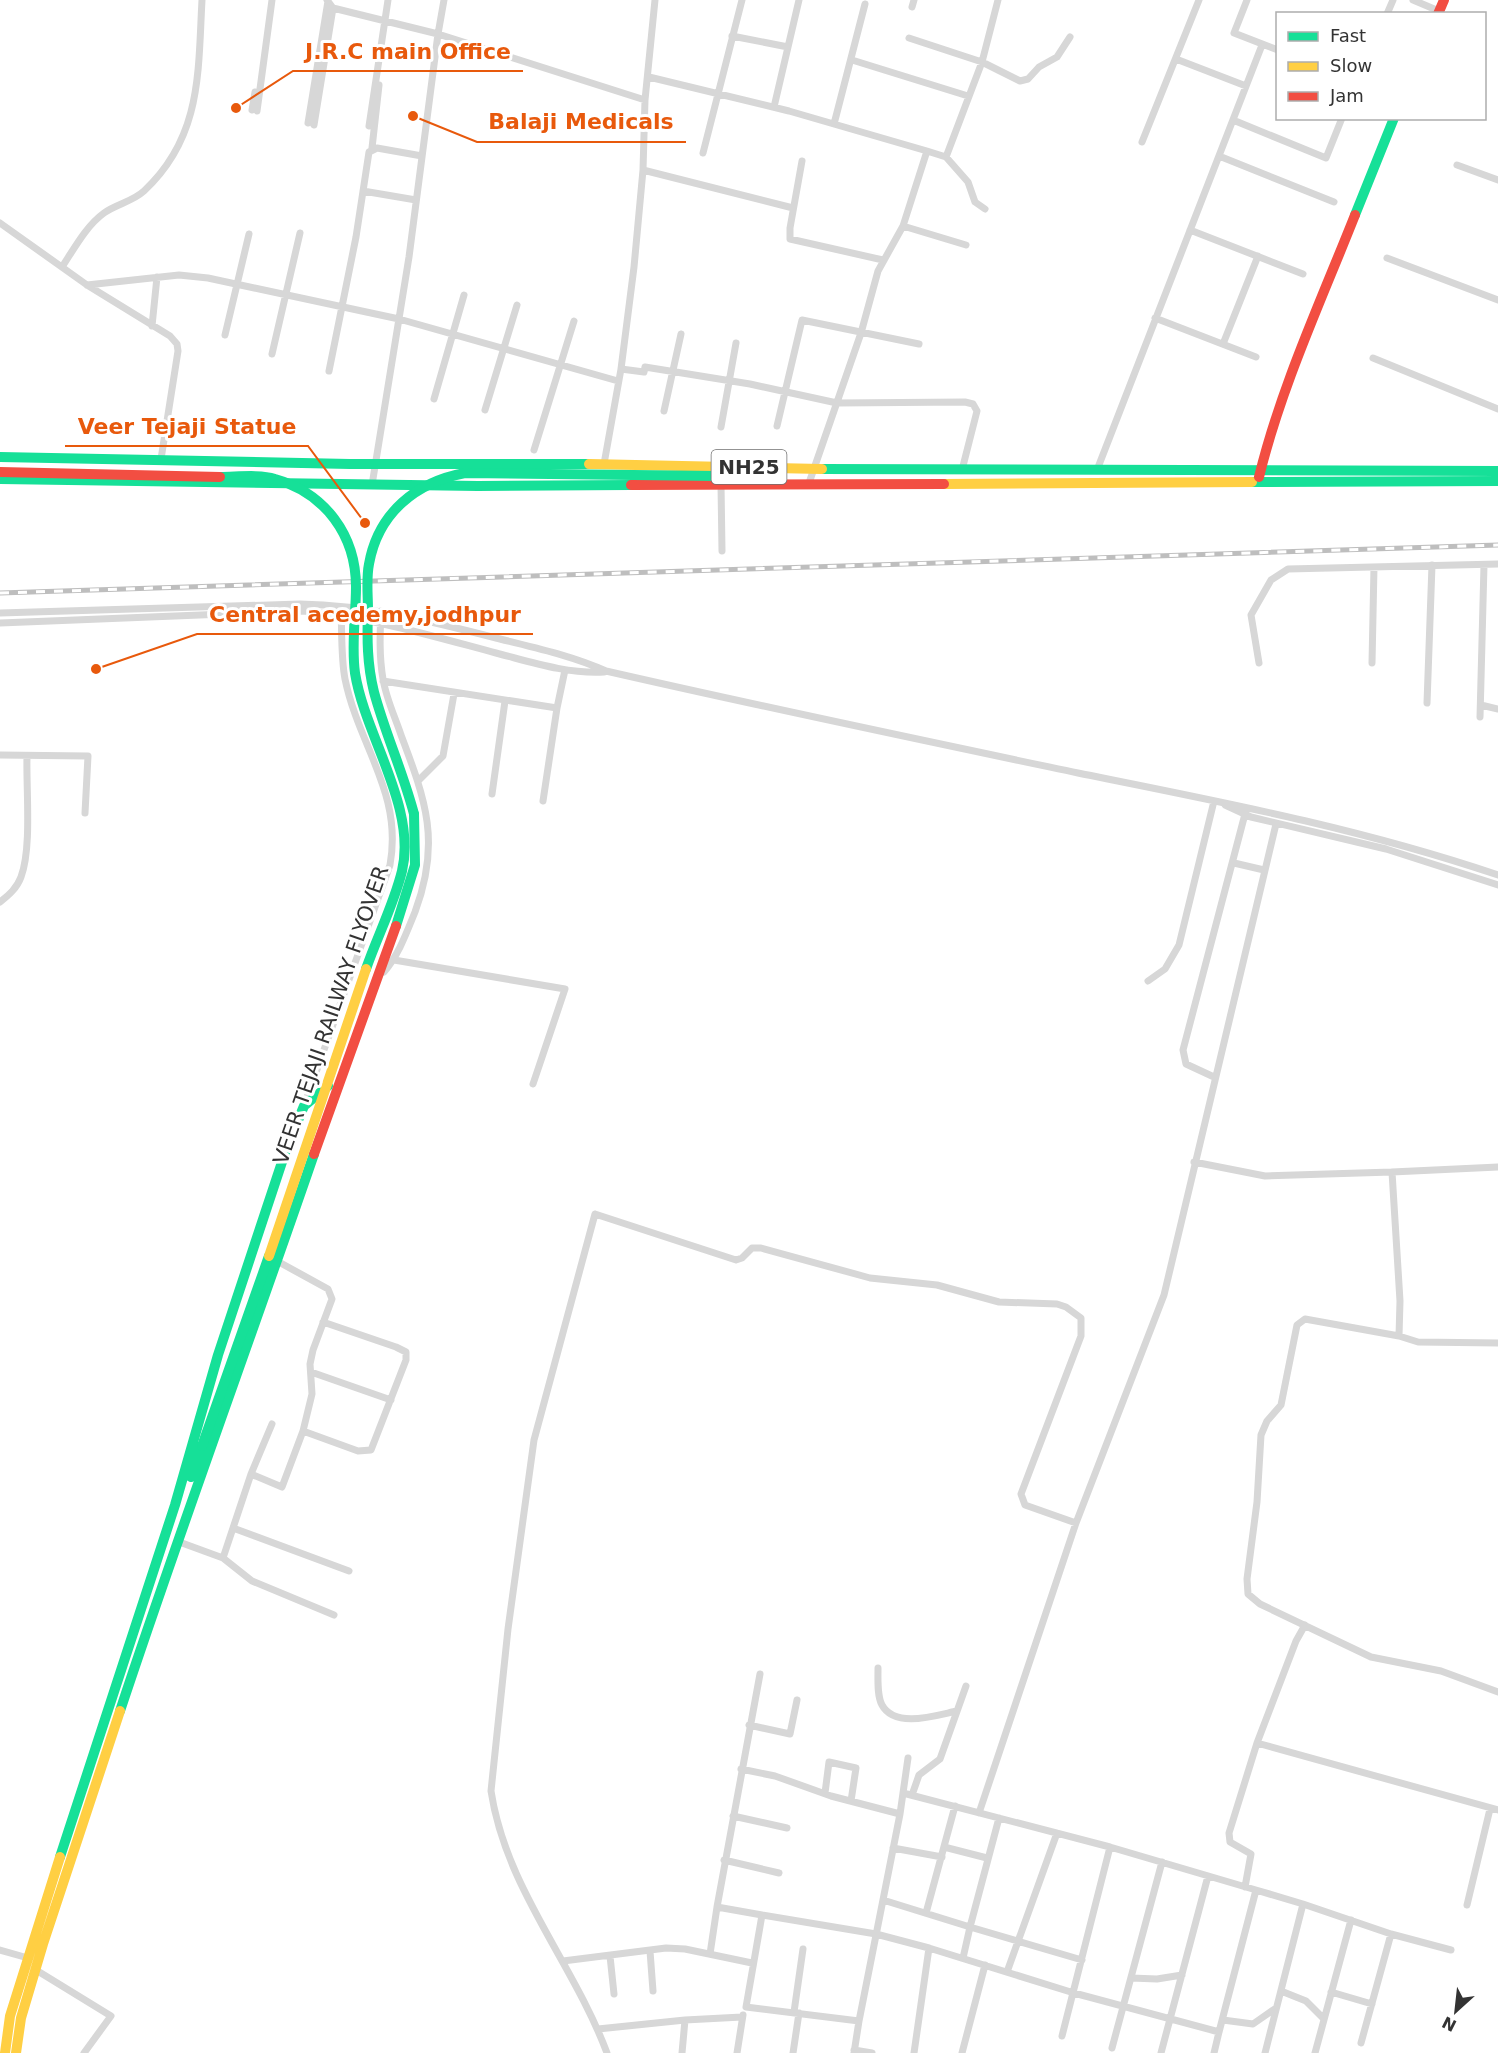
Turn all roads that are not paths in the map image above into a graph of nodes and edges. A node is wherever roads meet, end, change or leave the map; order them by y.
1 (202, 0) edge
2 (270, 0) edge
3 (328, 0) edge
4 (388, 0) edge
5 (444, 0) edge
6 (655, 0) edge
7 (741, 0) edge
8 (799, 0) edge
9 (998, 0) edge
10 (1199, 0) edge
11 (1247, 0) edge
12 (1413, 0) edge
13 (1444, 0) edge
14 (865, 4) dead end
15 (333, 8) junction
16 (1439, 12) edge
17 (386, 25) junction
18 (438, 34) junction
19 (732, 36) junction
20 (1070, 37) dead end
21 (909, 38) dead end
22 (1263, 45) junction
23 (788, 48) junction
24 (1276, 49) edge
25 (1176, 59) junction
26 (852, 60) junction
27 (982, 62) junction
28 (649, 77) junction
29 (1246, 86) junction
30 (717, 93) junction
31 (968, 96) junction
32 (645, 100) junction
33 (774, 107) junction
34 (254, 110) dead end
35 (1233, 120) junction
36 (1341, 120) edge
37 (1393, 120) edge
38 (834, 124) junction
39 (369, 126) dead end
40 (1142, 142) dead end
41 (372, 148) junction
42 (927, 151) junction
43 (703, 153) dead end
44 (422, 156) junction
45 (1219, 156) junction
46 (946, 157) junction
47 (802, 161) dead end
48 (1457, 165) dead end
49 (643, 170) junction
50 (1498, 180) edge
51 (363, 191) junction
52 (416, 200) junction
53 (1334, 202) dead end
54 (793, 208) junction
55 (985, 209) dead end
56 (0, 224) edge
57 (903, 226) junction
58 (1190, 230) junction
59 (300, 233) dead end
60 (249, 234) dead end
61 (966, 245) dead end
62 (1257, 256) junction
63 (1387, 258) dead end
64 (883, 260) junction
65 (62, 267) junction
66 (1303, 274) dead end
67 (157, 277) junction
68 (87, 285) junction
69 (237, 285) junction
70 (287, 295) junction
71 (464, 295) dead end
72 (1498, 300) edge
73 (516, 305) dead end
74 (342, 309) junction
75 (1155, 318) junction
76 (399, 319) junction
77 (574, 321) dead end
78 (152, 326) junction
79 (453, 333) junction
80 (861, 333) junction
81 (681, 334) dead end
82 (225, 335) dead end
83 (736, 343) dead end
84 (919, 344) dead end
85 (1223, 344) junction
86 (504, 348) junction
87 (272, 354) dead end
88 (1256, 357) dead end
89 (1373, 358) dead end
90 (560, 363) junction
91 (621, 369) junction
92 (329, 371) dead end
93 (673, 371) junction
94 (618, 381) junction
95 (729, 381) junction
96 (785, 391) junction
97 (434, 399) dead end
98 (837, 403) junction
99 (1498, 409) edge
100 (485, 410) dead end
101 (664, 411) dead end
102 (777, 426) dead end
103 (721, 428) dead end
104 (534, 450) dead end
105 (0, 457) edge
106 (161, 459) junction
107 (374, 464) junction
108 (604, 464) junction
109 (751, 467) junction
110 (813, 469) junction
111 (962, 470) junction
112 (1096, 470) junction
113 (0, 471) edge
114 (1498, 471) edge
115 (1259, 476) junction
116 (0, 479) edge
117 (719, 480) junction
118 (1498, 481) edge
119 (809, 483) junction
120 (372, 485) junction
121 (722, 551) dead end
122 (1498, 564) edge
123 (1432, 565) junction
124 (1484, 565) junction
125 (1374, 567) junction
126 (341, 605) junction
127 (62, 611) junction
128 (381, 611) junction
129 (0, 613) edge
130 (341, 615) junction
131 (63, 621) junction
132 (0, 623) edge
133 (381, 623) junction
134 (1259, 663) dead end
135 (1372, 663) dead end
136 (565, 670) junction
137 (606, 672) junction
138 (383, 681) junction
139 (454, 694) junction
140 (504, 701) junction
141 (1427, 703) dead end
142 (1481, 705) junction
143 (557, 708) junction
144 (1498, 709) edge
145 (1480, 717) dead end
146 (0, 755) edge
147 (27, 756) junction
148 (418, 781) junction
149 (492, 795) dead end
150 (543, 801) dead end
151 (1214, 801) junction
152 (84, 813) dead end
153 (1245, 814) junction
154 (1276, 824) junction
155 (1234, 863) junction
156 (1264, 870) junction
157 (1498, 875) edge
158 (1498, 885) edge
159 (0, 902) edge
160 (394, 960) junction
161 (380, 976) junction
162 (1148, 981) dead end
163 (341, 1075) junction
164 (1214, 1077) junction
165 (533, 1084) dead end
166 (304, 1106) junction
167 (1194, 1162) junction
168 (1498, 1167) edge
169 (1392, 1172) junction
170 (277, 1261) junction
171 (323, 1322) junction
172 (1399, 1336) junction
173 (1498, 1343) edge
174 (311, 1372) junction
175 (391, 1401) junction
176 (272, 1424) dead end
177 (303, 1431) junction
178 (252, 1474) junction
179 (187, 1489) junction
180 (175, 1505) junction
181 (187, 1510) junction
182 (1076, 1523) junction
183 (233, 1528) junction
184 (182, 1543) dead end
185 (223, 1558) junction
186 (349, 1572) dead end
187 (334, 1615) dead end
188 (1305, 1625) junction
189 (878, 1668) dead end
190 (760, 1674) dead end
191 (966, 1686) dead end
192 (1498, 1692) edge
193 (797, 1701) dead end
194 (957, 1711) junction
195 (749, 1725) junction
196 (1257, 1743) junction
197 (908, 1758) dead end
198 (741, 1769) junction
199 (825, 1793) junction
200 (903, 1793) junction
201 (912, 1795) junction
202 (851, 1802) junction
203 (955, 1806) junction
204 (1494, 1809) edge
205 (979, 1813) junction
206 (900, 1814) junction
207 (733, 1816) junction
208 (999, 1818) junction
209 (787, 1828) dead end
210 (1057, 1833) junction
211 (944, 1847) junction
212 (1110, 1847) junction
213 (893, 1848) junction
214 (942, 1857) junction
215 (987, 1858) junction
216 (724, 1860) junction
217 (1162, 1863) junction
218 (779, 1873) dead end
219 (1208, 1876) junction
220 (1245, 1887) junction
221 (1256, 1890) junction
222 (883, 1900) junction
223 (1303, 1904) junction
224 (1467, 1905) dead end
225 (717, 1907) junction
226 (926, 1913) junction
227 (762, 1916) junction
228 (1351, 1920) junction
229 (970, 1927) junction
230 (1392, 1934) junction
231 (876, 1935) junction
232 (1016, 1940) junction
233 (929, 1948) junction
234 (803, 1949) dead end
235 (0, 1950) edge
236 (650, 1950) junction
237 (1451, 1950) dead end
238 (710, 1953) junction
239 (609, 1956) junction
240 (28, 1958) junction
241 (963, 1958) junction
242 (1082, 1960) junction
243 (563, 1961) junction
244 (752, 1963) junction
245 (985, 1965) junction
246 (36, 1970) junction
247 (1007, 1972) junction
248 (1182, 1975) junction
249 (1131, 1978) junction
250 (653, 1990) dead end
251 (1281, 1991) junction
252 (1331, 1992) junction
253 (1074, 1993) junction
254 (614, 1994) dead end
255 (1372, 2004) junction
256 (1124, 2006) junction
257 (746, 2007) junction
258 (1276, 2008) junction
259 (797, 2013) junction
260 (742, 2017) junction
261 (1171, 2019) junction
262 (1324, 2019) junction
263 (685, 2020) junction
264 (1222, 2020) junction
265 (859, 2021) junction
266 (598, 2029) junction
267 (1219, 2032) junction
268 (1062, 2036) dead end
269 (1361, 2043) dead end
270 (1112, 2048) dead end
271 (854, 2052) edge
272 (5, 2053) edge
273 (16, 2053) edge
274 (84, 2053) edge
275 (607, 2053) edge
276 (682, 2053) edge
277 (737, 2053) edge
278 (793, 2053) edge
279 (872, 2053) edge
280 (914, 2053) edge
281 (962, 2053) edge
282 (1161, 2053) edge
283 (1214, 2053) edge
284 (1265, 2053) edge
285 (1315, 2053) edge

1 - 65 street
2 - 34 street
3 - 15 street
3 - 15 street
4 - 17 street
5 - 18 street
6 - 28 street
7 - 19 street
8 - 23 street
9 - 27 street
10 - 25 street
11 - 22 street
12 - 16 street
13 - 16 main road
14 - 26 street
15 - 17 street
17 - 18 street
17 - 39 street
17 - 41 street
18 - 32 street
18 - 44 street
19 - 23 street
19 - 30 street
20 - 27 street
21 - 27 street
22 - 24 street
22 - 29 street
23 - 33 street
25 - 29 street
25 - 40 street
26 - 31 street
26 - 38 street
27 - 31 street
28 - 30 street
28 - 32 street
29 - 35 street
30 - 33 street
30 - 43 street
31 - 46 street
32 - 49 street
33 - 38 street
35 - 36 street
35 - 45 street
37 - 115 main road
38 - 42 street
41 - 44 street
41 - 51 street
42 - 46 street
42 - 57 street
44 - 52 street
45 - 53 street
45 - 58 street
46 - 55 street
47 - 54 street
48 - 50 street
49 - 54 street
49 - 91 street
51 - 52 street
51 - 74 street
52 - 76 street
54 - 64 street
56 - 65 street
57 - 61 street
57 - 64 street
58 - 62 street
58 - 75 street
59 - 70 street
60 - 69 street
62 - 66 street
62 - 85 street
63 - 72 street
64 - 80 street
65 - 68 street
67 - 68 street
67 - 69 street
67 - 78 street
68 - 78 street
69 - 70 street
69 - 82 street
70 - 74 street
70 - 87 street
71 - 79 street
73 - 86 street
74 - 76 street
74 - 92 street
75 - 85 street
75 - 112 street
76 - 79 street
76 - 107 street
77 - 90 street
78 - 106 street
79 - 86 street
79 - 97 street
80 - 84 street
80 - 96 street
80 - 98 street
81 - 93 street
83 - 95 street
85 - 88 street
86 - 90 street
86 - 100 street
89 - 99 street
90 - 94 street
90 - 104 street
91 - 93 street
91 - 94 street
93 - 95 street
93 - 101 street
94 - 108 street
95 - 96 street
95 - 103 street
96 - 98 street
96 - 102 street
98 - 110 street
98 - 111 street
105 - 106 main road, NH25
106 - 107 main road, NH25
107 - 108 main road, NH25
107 - 120 street
108 - 109 main road, NH25
109 - 110 main road, NH25
109 - 117 main road
110 - 111 main road, NH25
110 - 119 street
111 - 112 main road, NH25
112 - 115 main road, NH25
113 - 179 main road, VEER TEJAJI RAILWAY FLYOVER, bridge
114 - 115 main road, NH25
115 - 118 main road, NH25
115 - 119 main road, NH25
116 - 120 main road, NH25
117 - 119 main road, NH25
117 - 120 main road, NH25
117 - 121 street
117 - 161 main road, bridge
122 - 124 street
123 - 124 street
123 - 125 street
123 - 141 street
124 - 142 street
125 - 134 street
125 - 135 street
126 - 127 street
126 - 128 street
126 - 130 street
127 - 129 street
127 - 131 street
128 - 133 street
128 - 137 street
130 - 131 street
130 - 133 street
130 - 166 street
131 - 132 street
133 - 136 street
133 - 138 street
136 - 137 street
136 - 143 street
137 - 151 street
138 - 139 street
138 - 148 street
139 - 140 street
139 - 148 street
140 - 143 street
140 - 149 street
142 - 144 street
142 - 145 street
143 - 150 street
146 - 147 street
147 - 152 street
147 - 159 street
148 - 160 street
151 - 153 street
151 - 157 street
151 - 162 street
153 - 154 street
153 - 155 street
154 - 156 street
154 - 158 street
155 - 156 street
155 - 164 street
156 - 164 street
160 - 161 street
160 - 165 street
161 - 163 main road
163 - 166 main road
163 - 170 main road
164 - 167 street
166 - 180 main road
167 - 169 street
167 - 182 street
168 - 169 street
169 - 172 street
170 - 171 street
170 - 181 main road
171 - 174 street
171 - 175 street
172 - 173 street
172 - 188 street
174 - 175 street
174 - 177 street
175 - 177 street
176 - 178 street
177 - 178 street
178 - 183 street
179 - 180 main road, VEER TEJAJI RAILWAY FLYOVER
179 - 181 main road
180 - 240 main road
181 - 246 main road
182 - 205 street
182 - 243 street
183 - 185 street
183 - 186 street
184 - 185 street
185 - 187 street
188 - 192 street
188 - 196 street
189 - 194 street
190 - 195 street
191 - 194 street
193 - 195 street
194 - 201 street
195 - 198 street
196 - 204 street
196 - 220 street
197 - 200 street
198 - 199 street
198 - 207 street
199 - 202 street
199 - 202 street
200 - 201 street
200 - 206 street
201 - 203 street
202 - 206 street
203 - 205 street
203 - 211 street
204 - 224 street
205 - 208 street
206 - 213 street
207 - 209 street
207 - 216 street
208 - 210 street
208 - 215 street
210 - 212 street
210 - 232 street
211 - 214 street
211 - 215 street
212 - 217 street
212 - 242 street
213 - 214 street
213 - 222 street
214 - 226 street
215 - 229 street
216 - 218 street
216 - 225 street
217 - 219 street
217 - 249 street
219 - 220 street
219 - 248 street
220 - 221 street
221 - 223 street
221 - 264 street
222 - 226 street
222 - 231 street
223 - 228 street
223 - 251 street
225 - 227 street
225 - 238 street
226 - 229 street
227 - 231 street
227 - 244 street
228 - 230 street
228 - 252 street
229 - 232 street
229 - 241 street
230 - 237 street
230 - 255 street
231 - 233 street
231 - 265 street
232 - 242 street
232 - 247 street
233 - 241 street
233 - 280 street
234 - 259 street
235 - 240 street
236 - 238 street
236 - 239 street
236 - 250 street
238 - 244 street
239 - 243 street
239 - 254 street
240 - 272 main road
241 - 245 street
242 - 253 street
243 - 266 street
244 - 257 street
245 - 247 street
245 - 281 street
246 - 273 main road
246 - 274 street
247 - 253 street
248 - 249 street
248 - 261 street
249 - 256 street
251 - 258 street
251 - 262 street
252 - 255 street
252 - 262 street
253 - 256 street
253 - 268 street
255 - 269 street
256 - 261 street
256 - 270 street
257 - 259 street
257 - 260 street
258 - 264 street
258 - 284 street
259 - 265 street
259 - 278 street
260 - 263 street
260 - 277 street
261 - 267 street
261 - 282 street
262 - 285 street
263 - 266 street
263 - 276 street
264 - 267 street
265 - 271 street
266 - 275 street
267 - 283 street
271 - 279 street

